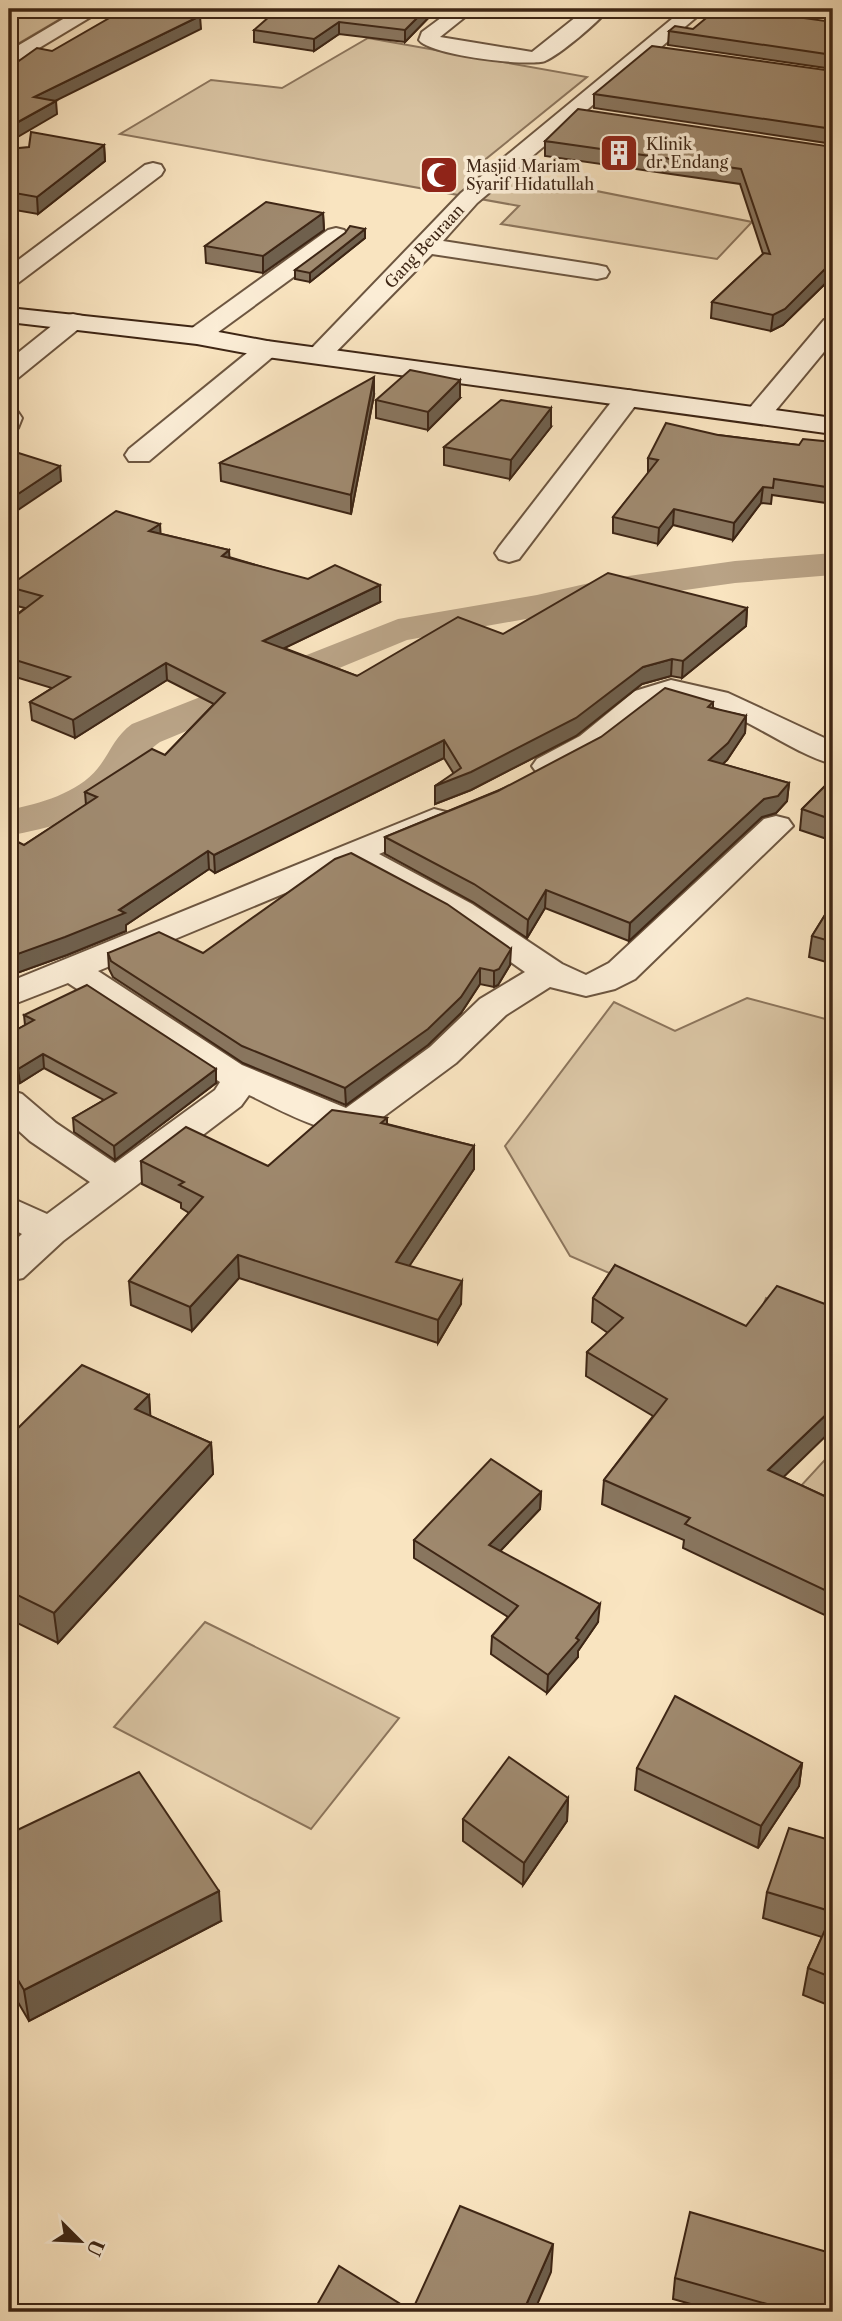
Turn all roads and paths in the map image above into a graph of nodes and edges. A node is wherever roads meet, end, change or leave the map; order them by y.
1 (94, 9) edge
2 (465, 9) edge
3 (598, 9) edge
4 (697, 9) edge
5 (719, 12) edge
6 (644, 51) junction
7 (671, 55) edge
8 (9, 60) edge
9 (568, 114) junction
10 (594, 118) edge
11 (153, 170) dead end
12 (336, 235) dead end
13 (426, 246) junction
14 (597, 272) dead end
15 (9, 278) edge
16 (9, 315) edge
17 (74, 321) junction
18 (833, 325) edge
19 (197, 336) junction
20 (823, 347) edge
21 (267, 349) junction
22 (319, 355) junction
23 (9, 373) edge
24 (628, 398) junction
25 (757, 416) junction
26 (833, 426) edge
27 (139, 455) dead end
28 (509, 553) dead end
29 (833, 754) edge
30 (519, 781) edge
31 (460, 808) edge
32 (776, 826) dead end
33 (352, 853) junction
34 (69, 968) junction
35 (549, 972) junction
36 (9, 995) edge
37 (243, 1077) junction
38 (9, 1102) edge
39 (116, 1182) junction
40 (9, 1210) edge
41 (49, 1232) junction
42 (9, 1268) edge

1 - 8 street
2 - 3 street
4 - 5 street
4 - 6 street, Gang Beuraan
6 - 7 street
6 - 9 street, Gang Beuraan
9 - 10 street
9 - 13 street, Gang Beuraan
11 - 15 street
12 - 19 street
13 - 14 street
13 - 22 street, Gang Beuraan
16 - 17 street
17 - 19 street
17 - 23 street
18 - 20 street
19 - 21 street
20 - 25 street
21 - 22 street
21 - 27 street
22 - 24 street
24 - 25 street
24 - 28 street
25 - 26 street
29 - 30 street
31 - 33 street
32 - 35 street
33 - 34 street
33 - 35 street
34 - 36 street
34 - 37 street
35 - 37 street
37 - 39 street
38 - 39 street
39 - 41 street
40 - 41 street
41 - 42 street

